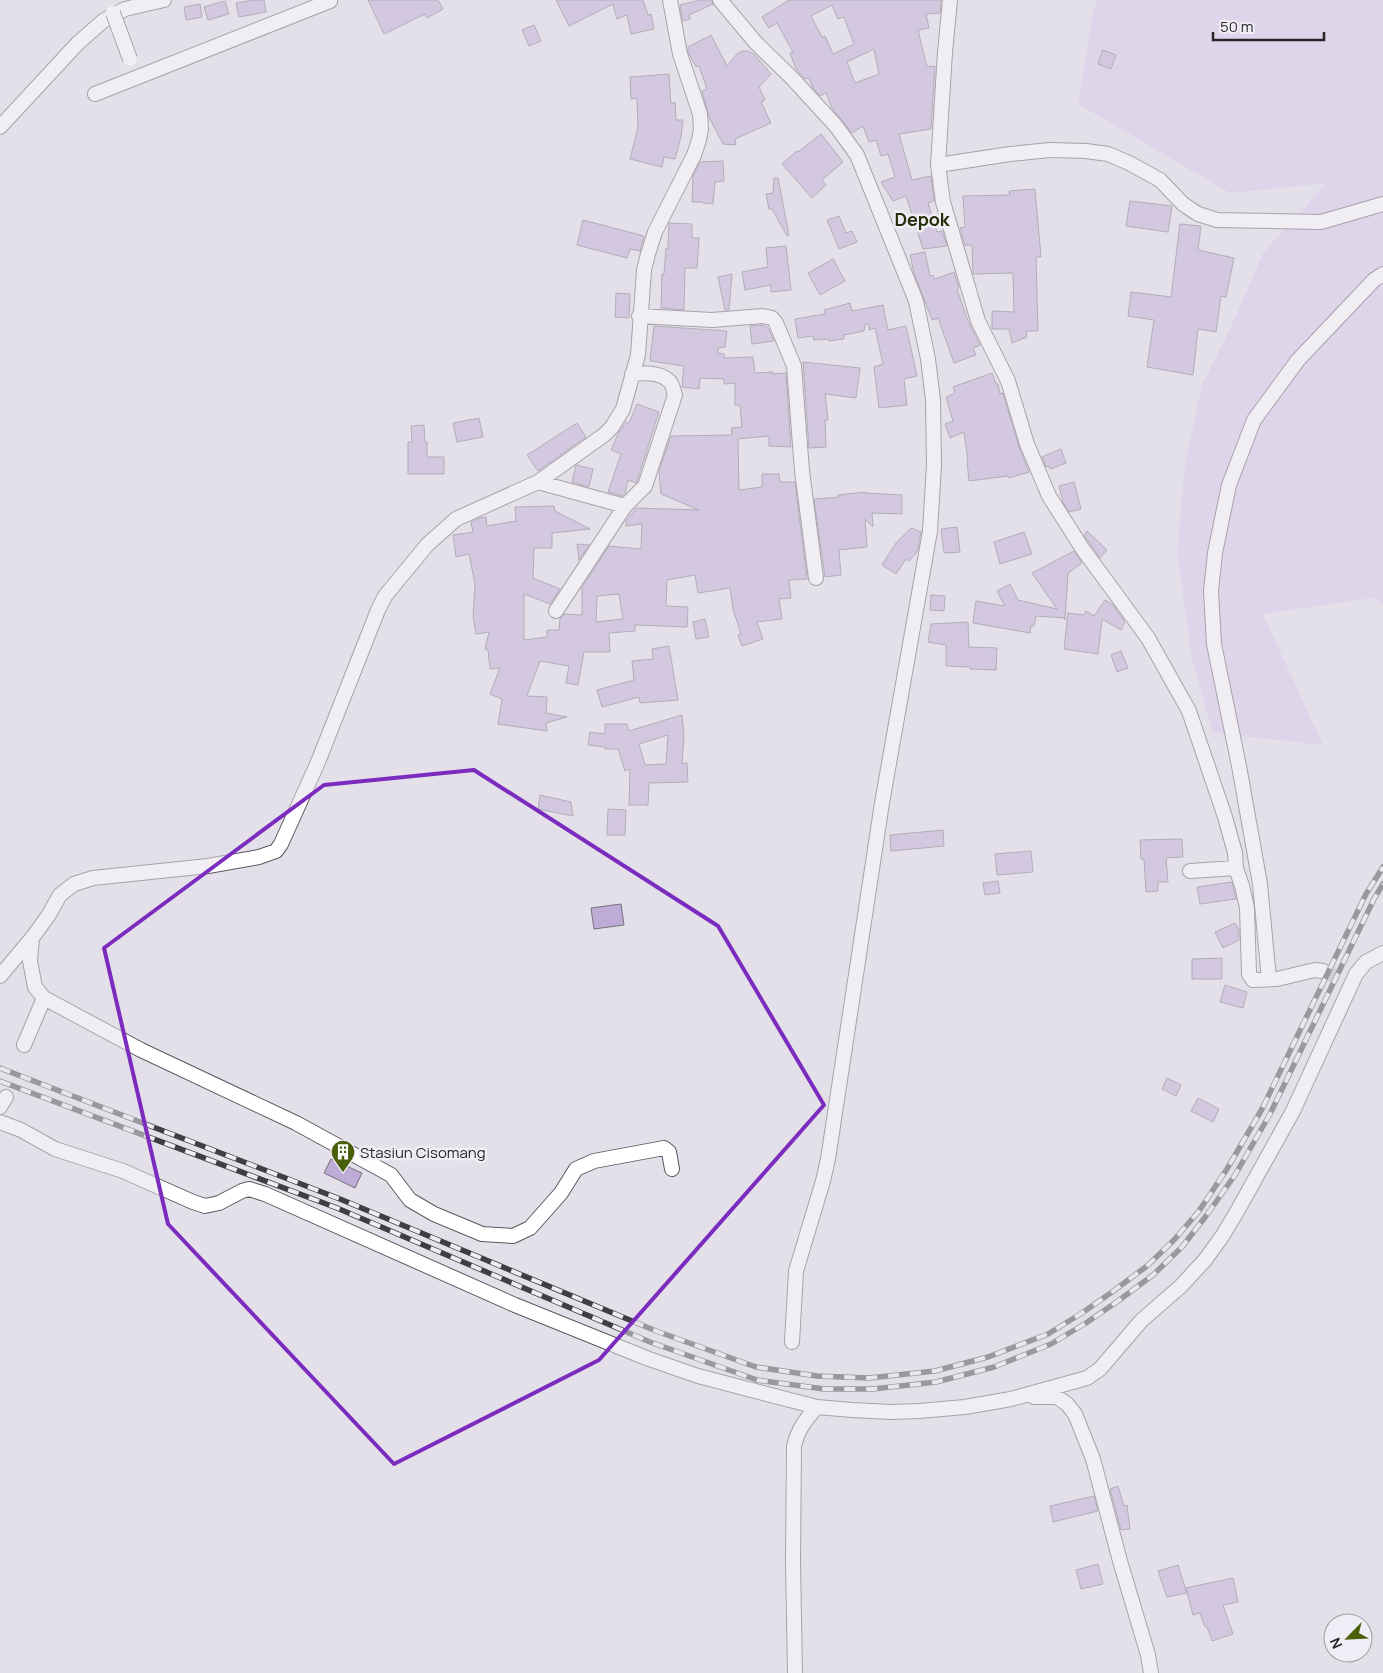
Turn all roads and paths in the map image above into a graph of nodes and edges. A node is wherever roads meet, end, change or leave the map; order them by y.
1 (164, 0) edge
2 (670, 0) edge
3 (720, 0) edge
4 (950, 0) edge
5 (330, 1) edge
6 (119, 11) junction
7 (140, 76) junction
8 (95, 94) dead end
9 (0, 127) edge
10 (938, 165) junction
11 (1383, 204) edge
12 (1383, 274) edge
13 (640, 316) junction
14 (632, 374) junction
15 (538, 482) junction
16 (624, 506) junction
17 (816, 578) dead end
18 (556, 611) dead end
19 (1236, 868) junction
20 (1190, 871) dead end
21 (32, 938) junction
22 (1383, 953) edge
23 (1323, 971) tunnel mouth
24 (0, 976) edge
25 (1269, 979) junction
26 (44, 998) junction
27 (24, 1045) dead end
28 (0, 1122) edge
29 (672, 1169) dead end
30 (792, 1342) dead end
31 (1011, 1399) junction
32 (817, 1407) junction
33 (795, 1673) edge
34 (1151, 1673) edge

1 - 6 street
2 - 13 street
3 - 30 street
4 - 10 street
5 - 7 street
6 - 7 street, bridge
6 - 9 street
7 - 8 street
10 - 11 street
10 - 19 street
12 - 25 street
13 - 14 street
13 - 17 street
14 - 15 street
14 - 16 street
15 - 16 street
15 - 21 street
16 - 18 street
19 - 20 street
19 - 25 street
21 - 24 street
21 - 26 street
22 - 31 street
23 - 25 street
26 - 27 street
26 - 29 street
28 - 32 street
31 - 32 street
31 - 34 street
32 - 33 street

